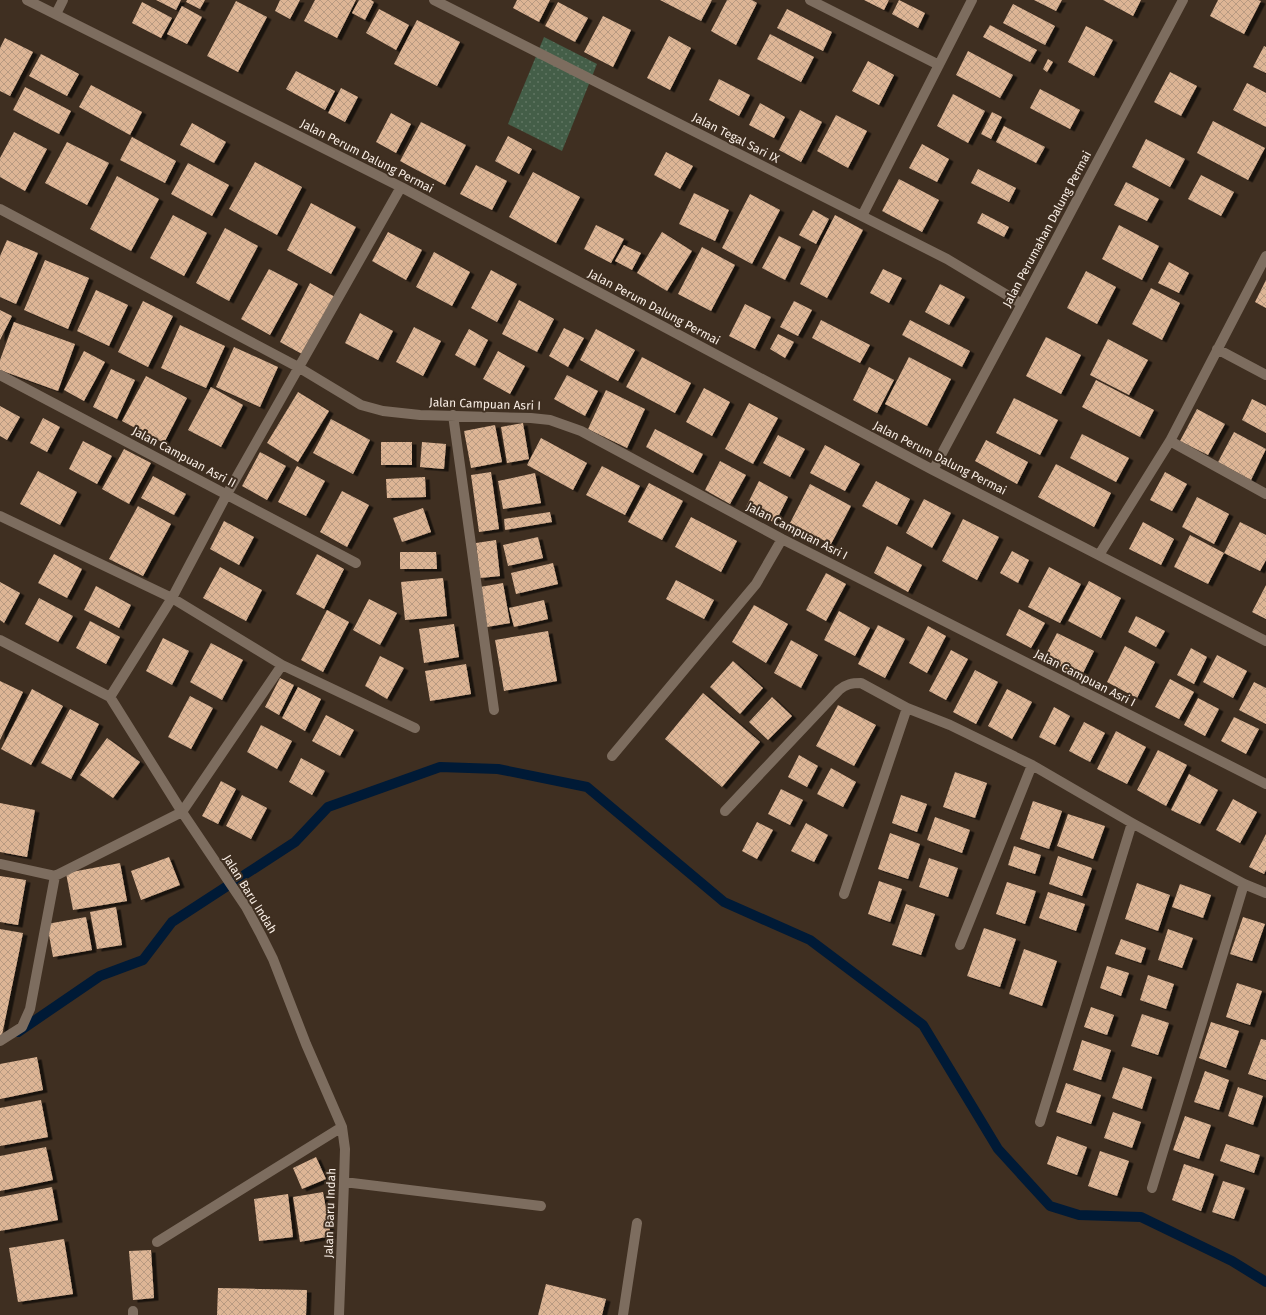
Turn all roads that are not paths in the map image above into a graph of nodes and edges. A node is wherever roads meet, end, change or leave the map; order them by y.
1 (27, 0) edge
2 (63, 0) edge
3 (434, 0) edge
4 (810, 0) edge
5 (972, 0) edge
6 (1184, 0) edge
7 (56, 14) junction
8 (939, 65) junction
9 (401, 188) junction
10 (0, 209) edge
11 (862, 216) junction
12 (1266, 256) edge
13 (1022, 304) junction
14 (1217, 349) junction
15 (298, 367) junction
16 (0, 375) edge
17 (1266, 375) edge
18 (453, 415) junction
19 (1170, 441) junction
20 (933, 470) junction
21 (227, 494) junction
22 (1266, 494) edge
23 (0, 516) edge
24 (782, 539) junction
25 (1099, 555) junction
26 (356, 563) dead end
27 (172, 598) junction
28 (0, 640) edge
29 (1266, 641) edge
30 (282, 665) junction
31 (110, 697) junction
32 (907, 708) junction
33 (494, 710) dead end
34 (415, 728) dead end
35 (612, 756) dead end
36 (1032, 765) junction
37 (1266, 784) edge
38 (725, 811) dead end
39 (182, 812) junction
40 (1132, 824) junction
41 (0, 864) edge
42 (55, 876) junction
43 (1244, 884) junction
44 (1266, 892) edge
45 (844, 894) dead end
46 (960, 945) dead end
47 (0, 1040) edge
48 (1040, 1122) dead end
49 (342, 1128) junction
50 (344, 1182) junction
51 (1152, 1188) dead end
52 (541, 1206) dead end
53 (637, 1223) dead end
54 (157, 1242) dead end
55 (339, 1315) edge
56 (623, 1315) edge

1 - 7 street, Jalan Perum Dalung Permai
2 - 7 street
3 - 11 street, Jalan Tegal Sari IX
4 - 8 street
5 - 8 street
6 - 13 street, Jalan Perumahan Dalung Permai
7 - 9 street, Jalan Perum Dalung Permai
8 - 11 street
9 - 15 street
9 - 20 street, Jalan Perum Dalung Permai
10 - 15 street, Jalan Campuan Asri I
11 - 13 street, Jalan Tegal Sari IX
12 - 14 street
13 - 20 street, Jalan Perumahan Dalung Permai
14 - 17 street
14 - 19 street
15 - 18 street, Jalan Campuan Asri I
15 - 21 street
16 - 21 street, Jalan Campuan Asri II
18 - 24 street, Jalan Campuan Asri I
18 - 33 street
19 - 22 street
19 - 25 street
20 - 25 street, Jalan Perum Dalung Permai
21 - 26 street, Jalan Campuan Asri II
21 - 27 street
23 - 27 street
24 - 35 street
24 - 37 street, Jalan Campuan Asri I
25 - 29 street, Jalan Perum Dalung Permai
27 - 30 street
27 - 31 street
28 - 31 street
30 - 34 street
30 - 39 street
31 - 39 street, Jalan Baru Indah
32 - 36 street
32 - 38 street
32 - 45 street
36 - 40 street
36 - 46 street
39 - 42 street
39 - 49 street, Jalan Baru Indah
40 - 43 street
40 - 48 street
41 - 42 street
42 - 47 street
43 - 44 street
43 - 51 street
49 - 50 street, Jalan Baru Indah
49 - 54 street
50 - 52 street
50 - 55 street, Jalan Baru Indah
53 - 56 street

